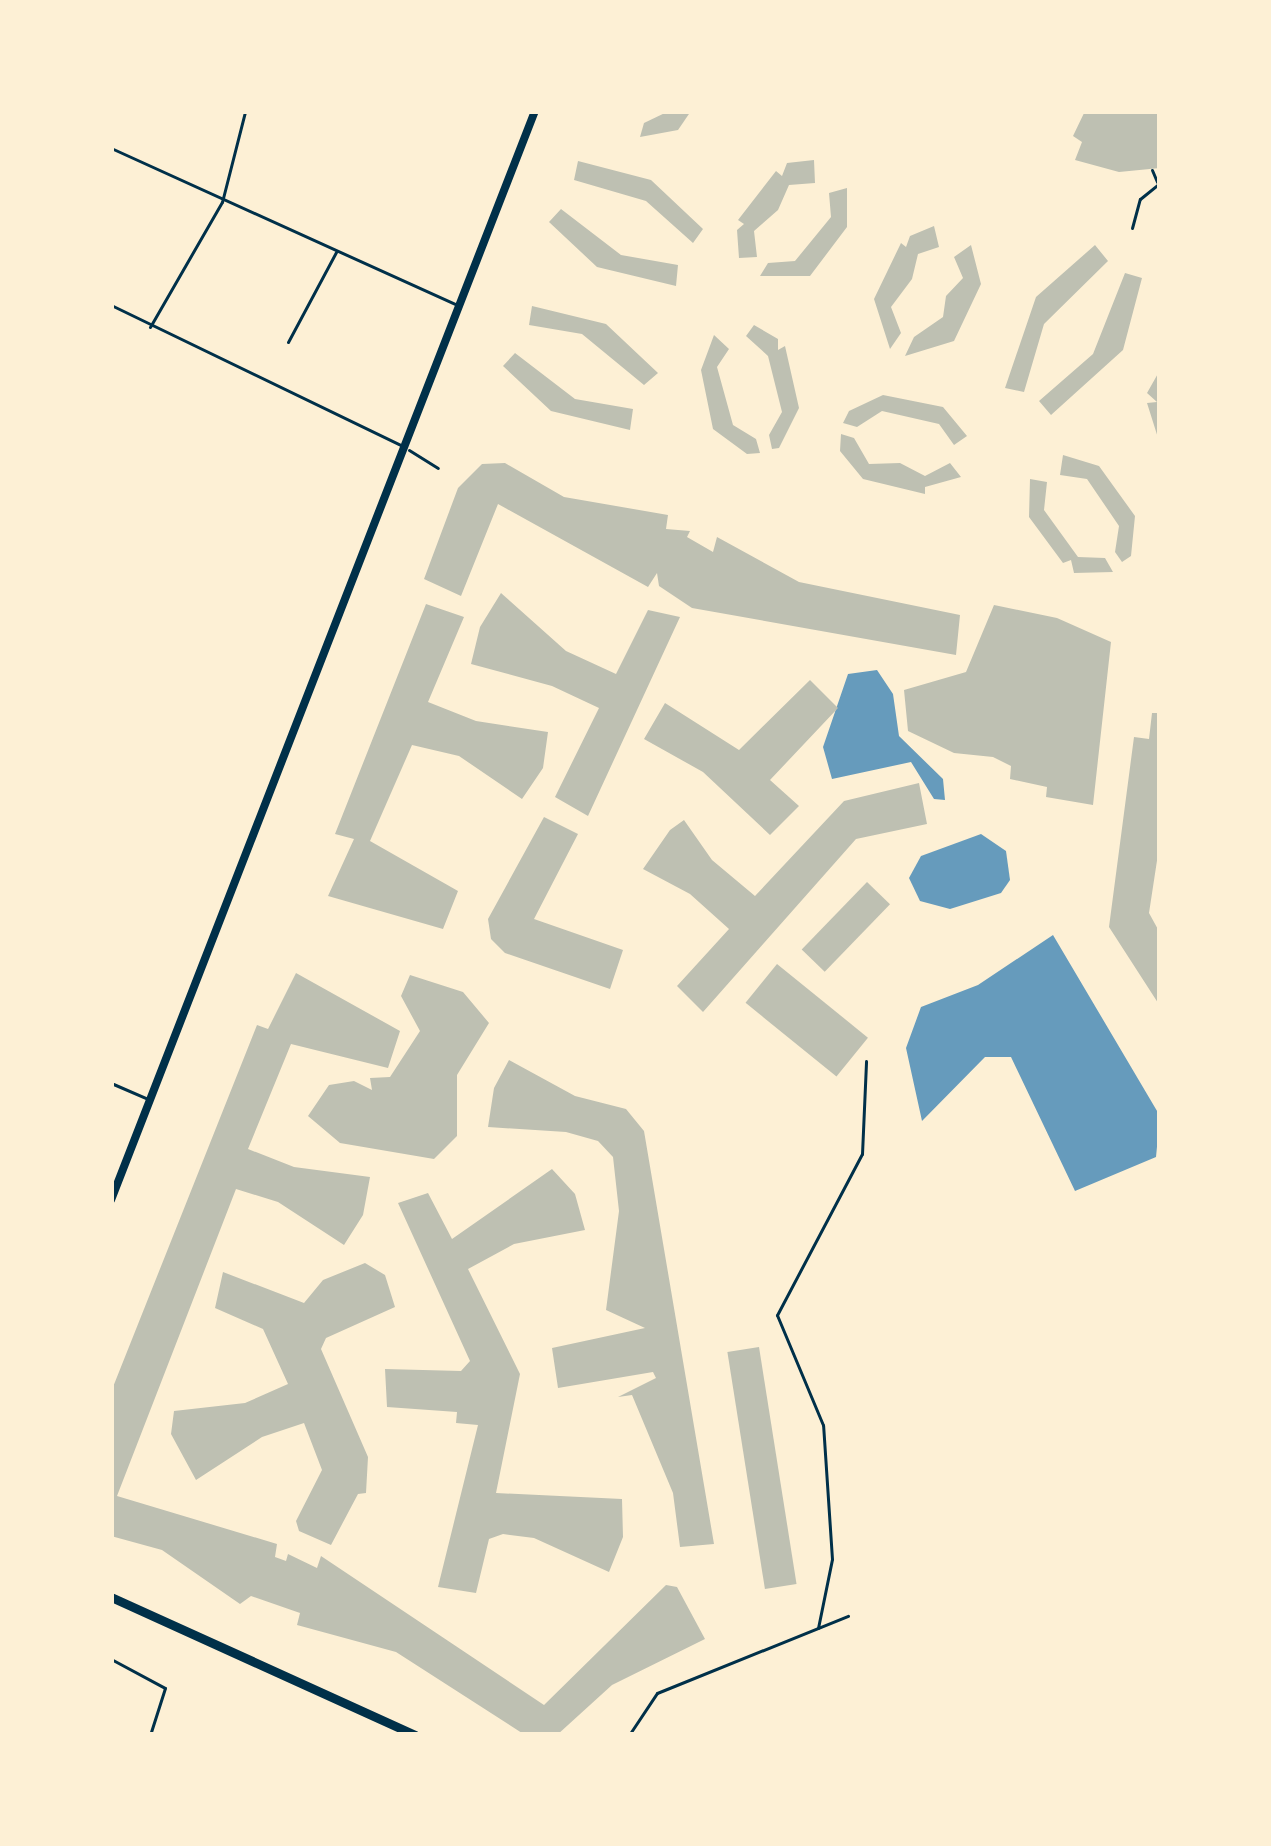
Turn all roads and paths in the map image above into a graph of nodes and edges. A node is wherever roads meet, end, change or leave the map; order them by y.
1 (535, 111) edge
2 (245, 112) edge
3 (111, 148) edge
4 (1152, 170) dead end
5 (1159, 183) edge
6 (222, 202) junction
7 (1132, 228) dead end
8 (337, 250) junction
9 (111, 304) edge
10 (457, 305) junction
11 (149, 328) junction
12 (289, 342) dead end
13 (404, 446) junction
14 (438, 468) dead end
15 (866, 1061) dead end
16 (111, 1083) edge
17 (150, 1100) junction
18 (115, 1179) edge
19 (111, 1200) edge
20 (111, 1598) edge
21 (848, 1616) dead end
22 (818, 1628) junction
23 (111, 1659) edge
24 (150, 1735) edge
25 (415, 1735) edge
26 (629, 1735) edge

1 - 10 street
2 - 6 lane
3 - 6 lane
4 - 5 path
5 - 7 path
6 - 8 lane
6 - 11 lane
8 - 10 lane
8 - 12 lane
9 - 11 lane
10 - 13 street
11 - 13 lane
13 - 14 lane
13 - 17 street
15 - 22 lane
16 - 17 lane
17 - 18 street
18 - 19 street
20 - 25 street
21 - 22 lane
22 - 26 lane
23 - 24 lane

